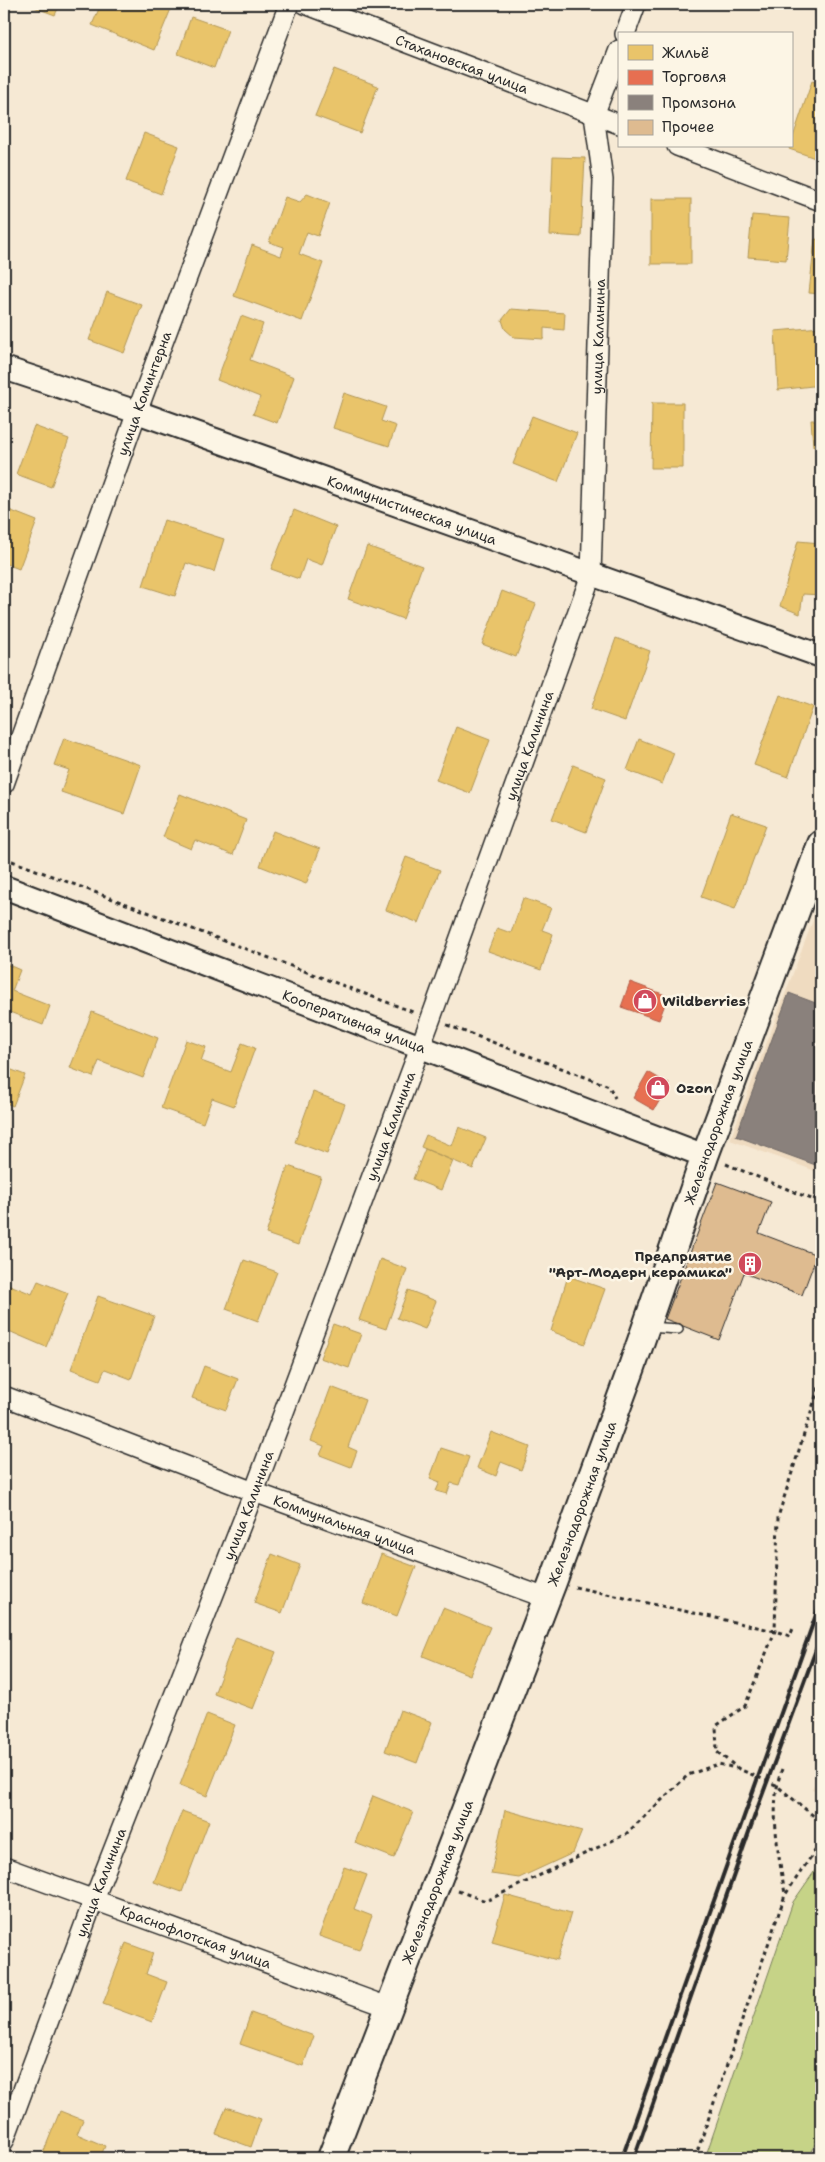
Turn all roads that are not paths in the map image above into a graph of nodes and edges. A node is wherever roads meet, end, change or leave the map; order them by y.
1 (289, 4) edge
2 (305, 4) edge
3 (636, 4) edge
4 (626, 32) edge
5 (618, 53) edge
6 (594, 115) junction
7 (618, 124) edge
8 (681, 148) edge
9 (821, 201) edge
10 (4, 368) edge
11 (137, 412) junction
12 (591, 575) junction
13 (821, 656) edge
14 (4, 784) edge
15 (821, 844) edge
16 (4, 887) edge
17 (420, 1047) junction
18 (705, 1156) junction
19 (646, 1327) junction
20 (678, 1329) dead end
21 (4, 1396) edge
22 (254, 1492) junction
23 (550, 1590) junction
24 (4, 1867) edge
25 (94, 1899) junction
26 (388, 2007) junction
27 (4, 2141) edge
28 (331, 2158) edge

1 - 11 street, улица Коминтерна
2 - 6 street, Стахановская улица
3 - 4 street
5 - 6 street, улица Калинина
6 - 7 street, Стахановская улица
6 - 12 street, улица Калинина
8 - 9 street
10 - 11 street, Коммунистическая улица
11 - 12 street, Коммунистическая улица
11 - 14 street, улица Коминтерна
12 - 13 street, Коммунистическая улица
12 - 17 street, улица Калинина
15 - 18 main road, Железнодорожная улица
16 - 17 street, Кооперативная улица
17 - 18 street, Кооперативная улица
17 - 22 street, улица Калинина
18 - 19 main road, Железнодорожная улица
19 - 20 lane
19 - 23 main road, Железнодорожная улица
21 - 22 street, Коммунальная улица
22 - 23 street, Коммунальная улица
22 - 25 street, улица Калинина
23 - 26 main road, Железнодорожная улица
24 - 25 street, Краснофлотская улица
25 - 26 street, Краснофлотская улица
25 - 27 street, улица Калинина
26 - 28 main road, Железнодорожная улица

